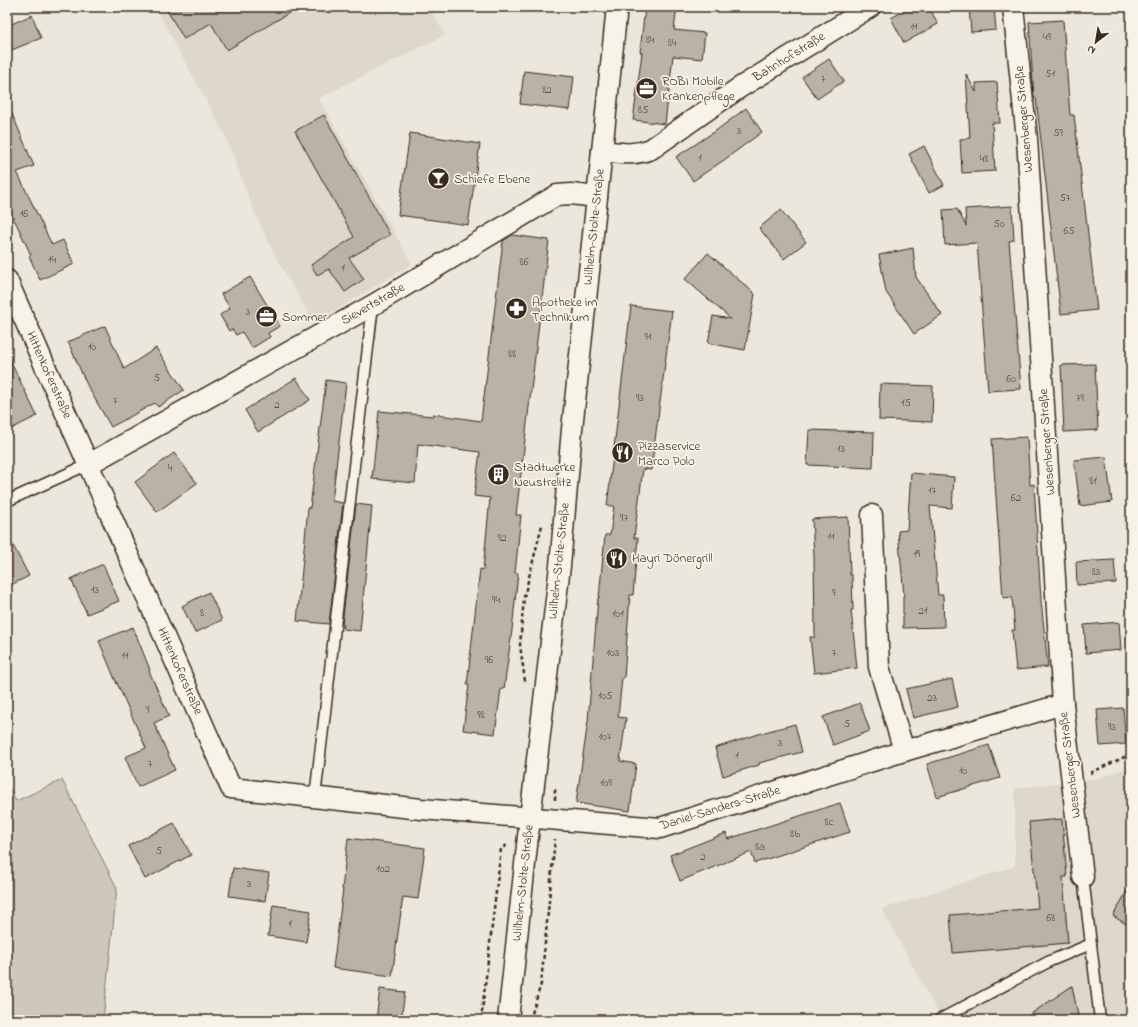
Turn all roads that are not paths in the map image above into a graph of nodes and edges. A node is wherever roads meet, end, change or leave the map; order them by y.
1 (617, 7) edge
2 (870, 7) edge
3 (1013, 7) edge
4 (602, 151) junction
5 (597, 197) junction
6 (7, 280) edge
7 (373, 305) junction
8 (89, 464) junction
9 (7, 501) edge
10 (872, 514) dead end
11 (1063, 704) junction
12 (904, 751) junction
13 (315, 797) junction
14 (530, 818) junction
15 (1083, 877) joint
16 (1091, 944) junction
17 (508, 1020) edge
18 (939, 1020) edge
19 (1100, 1020) edge

1 - 4 street, Wilhelm-Stolte-Straße
2 - 4 street, Bahnhofstraße
3 - 11 street, Wesenberger Straße
4 - 5 street, Wilhelm-Stolte-Straße
5 - 7 street, Sievertstraße
5 - 14 street, Wilhelm-Stolte-Straße
6 - 8 street, Hittenkoferstraße
7 - 8 street, Sievertstraße
7 - 13 lane
8 - 9 lane
8 - 13 street, Hittenkoferstraße
10 - 12 street
11 - 12 street, Daniel-Sanders-Straße
11 - 15 street, Wesenberger Straße
12 - 14 street, Daniel-Sanders-Straße
13 - 14 street, Hittenkoferstraße
14 - 17 street, Wilhelm-Stolte-Straße
15 - 16 lane
16 - 18 lane
16 - 19 lane

